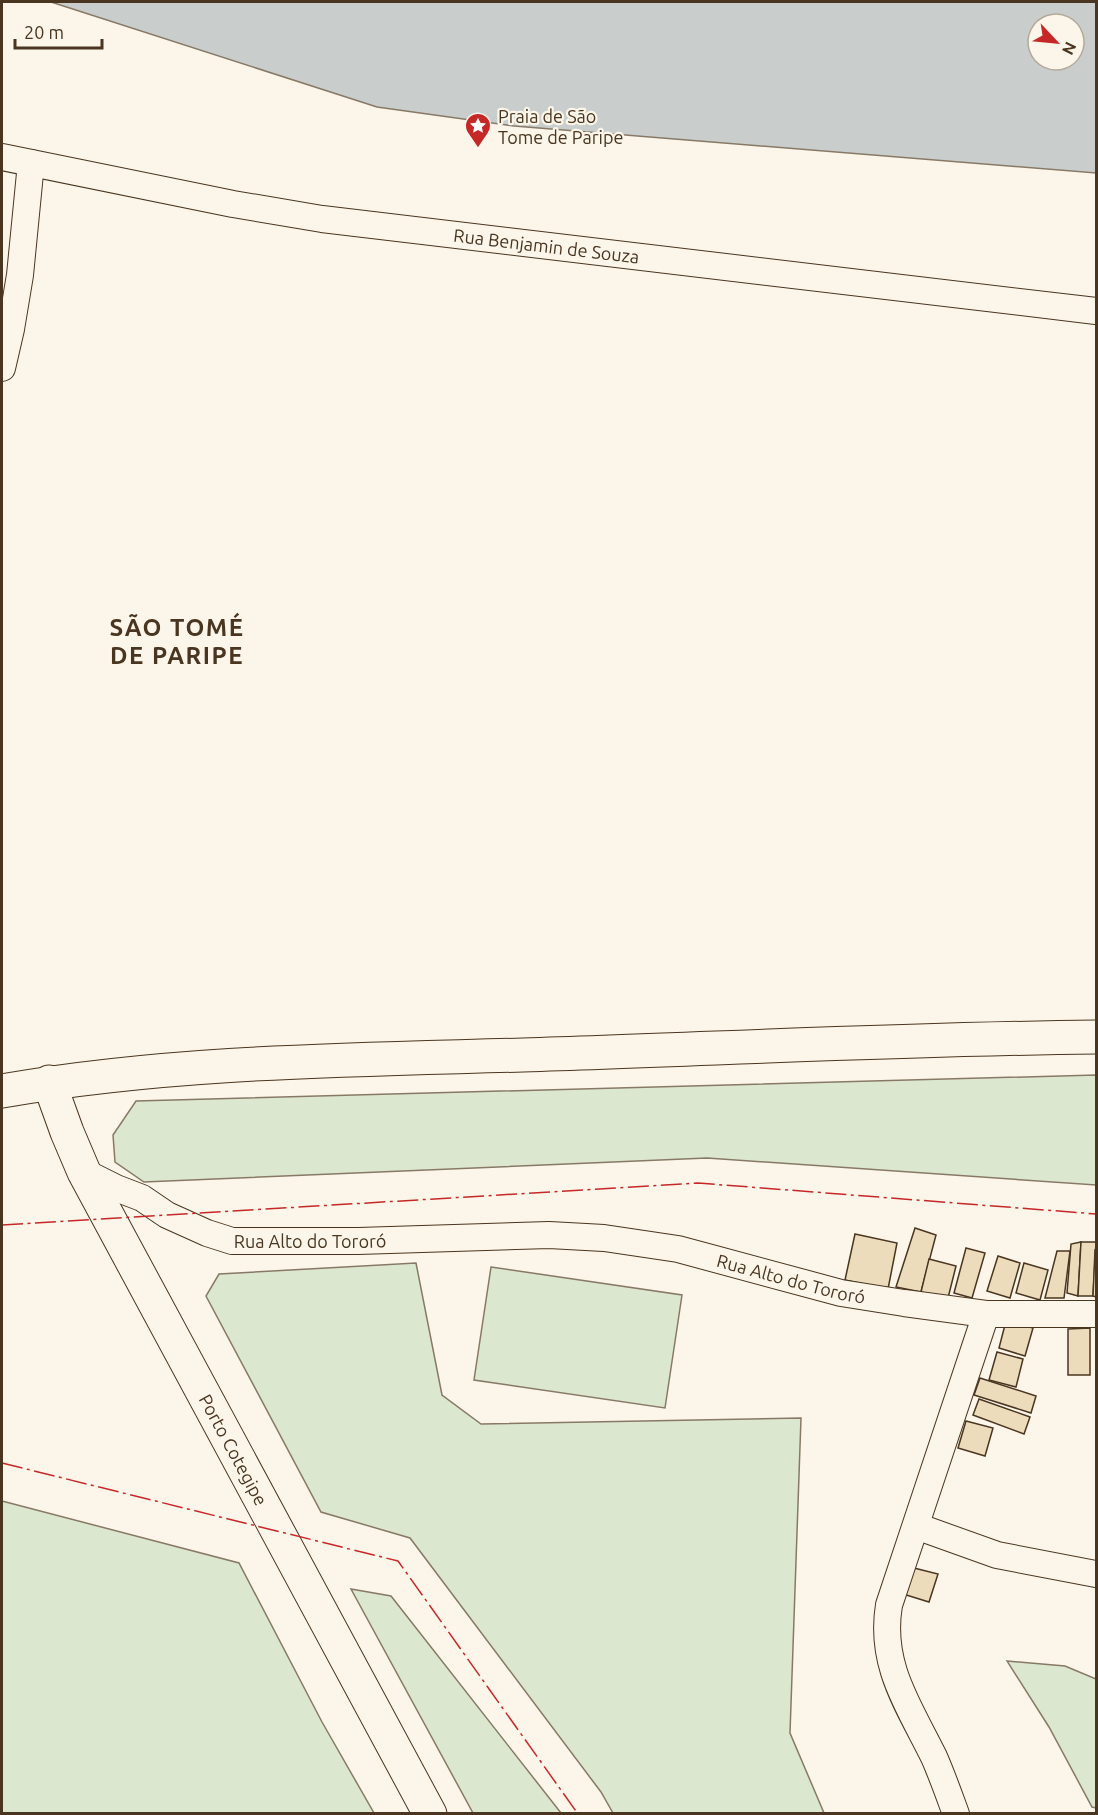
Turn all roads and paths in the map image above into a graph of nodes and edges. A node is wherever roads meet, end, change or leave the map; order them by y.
1 (2, 157) edge
2 (31, 163) junction
3 (1096, 310) edge
4 (2, 368) edge
5 (1096, 1037) edge
6 (50, 1082) junction
7 (2, 1091) edge
8 (84, 1172) junction
9 (987, 1314) junction
10 (1096, 1314) edge
11 (916, 1526) junction
12 (1096, 1574) edge
13 (430, 1814) edge
14 (956, 1814) edge

1 - 2 street, Rua Benjamin de Souza
2 - 3 street, Rua Benjamin de Souza
2 - 4 street
5 - 6 main road
6 - 7 main road
6 - 8 main road, Porto Cotegipe
8 - 9 street, Rua Alto do Tororó
8 - 13 main road, Porto Cotegipe
9 - 10 street, Rua Alto do Tororó
9 - 11 street
11 - 12 street
11 - 14 street

